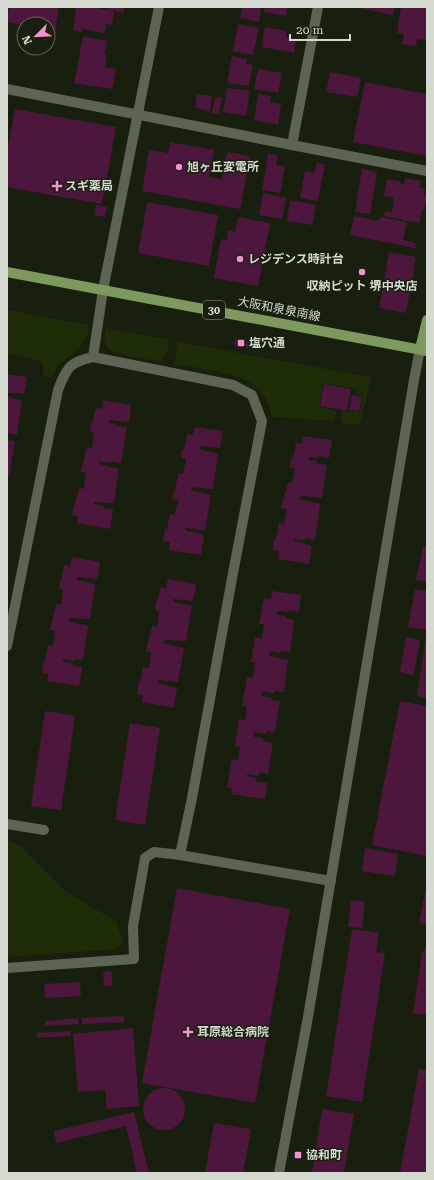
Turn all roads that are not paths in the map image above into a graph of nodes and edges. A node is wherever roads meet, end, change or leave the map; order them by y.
1 (158, 7) edge
2 (318, 7) edge
3 (7, 89) edge
4 (138, 115) junction
5 (292, 146) junction
6 (427, 171) edge
7 (7, 272) edge
8 (104, 290) junction
9 (427, 320) edge
10 (424, 350) edge
11 (93, 357) junction
12 (7, 646) edge
13 (7, 824) edge
14 (44, 830) dead end
15 (180, 855) junction
16 (331, 880) junction
17 (7, 968) edge
18 (279, 1173) edge

1 - 4 street
2 - 5 street
3 - 4 street
4 - 5 street
4 - 8 street
5 - 6 street
7 - 8 main road, 大阪和泉泉南線 / 30
8 - 10 main road, 大阪和泉泉南線 / 30
8 - 11 street
9 - 10 main road
10 - 16 street
11 - 12 street
11 - 15 street
13 - 14 street
15 - 16 street
15 - 17 street
16 - 18 street

